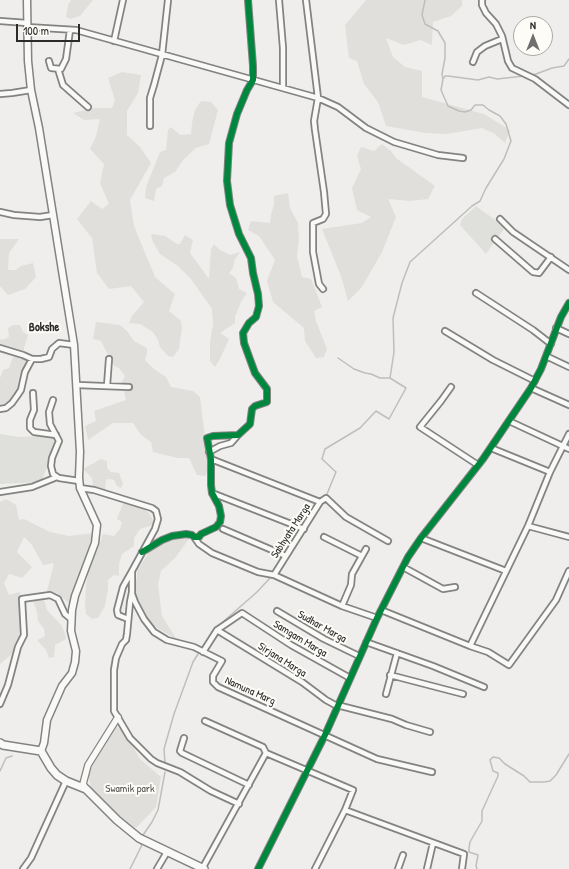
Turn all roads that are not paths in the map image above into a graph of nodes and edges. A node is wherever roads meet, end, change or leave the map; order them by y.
1 (27, 0) edge
2 (122, 0) edge
3 (168, 0) edge
4 (248, 0) edge
5 (279, 0) edge
6 (306, 0) edge
7 (482, 0) edge
8 (0, 21) edge
9 (27, 25) junction
10 (70, 30) junction
11 (502, 39) junction
12 (114, 41) junction
13 (162, 55) junction
14 (49, 62) dead end
15 (473, 62) dead end
16 (58, 69) junction
17 (253, 80) junction
18 (283, 88) junction
19 (30, 90) junction
20 (0, 94) edge
21 (318, 98) junction
22 (569, 105) edge
23 (88, 107) dead end
24 (150, 126) dead end
25 (463, 158) dead end
26 (0, 212) edge
27 (53, 215) junction
28 (500, 219) dead end
29 (494, 239) dead end
30 (551, 257) junction
31 (569, 270) edge
32 (323, 290) dead end
33 (476, 293) dead end
34 (569, 303) edge
35 (556, 328) junction
36 (445, 331) dead end
37 (569, 334) edge
38 (551, 344) junction
39 (74, 345) junction
40 (0, 348) edge
41 (546, 356) junction
42 (32, 359) junction
43 (109, 359) dead end
44 (569, 366) edge
45 (536, 381) junction
46 (77, 385) junction
47 (107, 386) junction
48 (129, 387) dead end
49 (450, 387) dead end
50 (532, 388) junction
51 (32, 393) dead end
52 (53, 400) dead end
53 (569, 405) edge
54 (0, 409) edge
55 (509, 421) junction
56 (569, 434) edge
57 (238, 435) junction
58 (56, 436) junction
59 (563, 446) junction
60 (490, 448) junction
61 (569, 449) edge
62 (210, 452) junction
63 (211, 459) junction
64 (478, 465) junction
65 (550, 472) junction
66 (57, 477) junction
67 (79, 481) junction
68 (80, 488) junction
69 (0, 492) edge
70 (212, 493) junction
71 (320, 502) junction
72 (528, 526) junction
73 (304, 529) junction
74 (223, 530) dead end
75 (194, 537) junction
76 (324, 537) dead end
77 (569, 537) edge
78 (421, 538) junction
79 (388, 541) dead end
80 (366, 549) dead end
81 (142, 552) junction
82 (286, 556) junction
83 (362, 556) junction
84 (403, 567) junction
85 (569, 571) edge
86 (132, 572) junction
87 (506, 572) junction
88 (274, 575) junction
89 (455, 587) dead end
90 (132, 592) junction
91 (342, 606) junction
92 (381, 610) junction
93 (277, 611) dead end
94 (128, 618) junction
95 (377, 618) junction
96 (71, 619) junction
97 (217, 630) junction
98 (366, 642) junction
99 (470, 646) junction
100 (203, 652) junction
101 (397, 653) junction
102 (359, 656) junction
103 (390, 675) junction
104 (350, 678) junction
105 (484, 687) dead end
106 (386, 694) dead end
107 (463, 694) dead end
108 (0, 704) edge
109 (337, 705) junction
110 (118, 717) junction
111 (205, 721) dead end
112 (430, 732) dead end
113 (325, 735) junction
114 (184, 738) dead end
115 (0, 743) edge
116 (42, 751) junction
117 (266, 753) junction
118 (307, 770) junction
119 (432, 772) dead end
120 (66, 781) junction
121 (249, 785) junction
122 (86, 789) junction
123 (239, 804) junction
124 (345, 810) junction
125 (433, 843) junction
126 (167, 852) junction
127 (403, 855) dead end
128 (23, 869) edge
129 (157, 869) edge
130 (203, 869) edge
131 (258, 869) edge
132 (315, 869) edge
133 (398, 869) edge
134 (427, 869) edge
135 (462, 869) edge

1 - 9 main road
2 - 12 street
3 - 13 street
4 - 17 street
5 - 18 street
6 - 21 street
7 - 11 street
8 - 9 street
9 - 10 street
9 - 19 main road
10 - 12 street
10 - 16 street
11 - 15 street
11 - 22 street
12 - 13 street
13 - 17 street
13 - 24 street
14 - 16 street
16 - 23 street
17 - 18 street
17 - 57 street
18 - 21 street
19 - 20 street
19 - 27 main road
21 - 25 street
21 - 32 street
26 - 27 street
27 - 39 main road
28 - 30 street
29 - 30 street
30 - 31 street
33 - 38 street
34 - 35 street
35 - 37 street
35 - 38 street
36 - 45 street
38 - 41 street
39 - 42 street
39 - 46 main road
40 - 42 street
41 - 44 street
41 - 45 street
42 - 54 street
43 - 47 street
45 - 50 street
46 - 47 street
46 - 67 main road
47 - 48 street
49 - 64 street
50 - 53 street
50 - 55 street
51 - 58 street
52 - 58 street
55 - 59 street
55 - 60 street
56 - 59 street
57 - 62 street
57 - 62 street
58 - 66 street
59 - 61 street
59 - 65 street
60 - 64 street
60 - 65 street
62 - 63 street
63 - 70 street
63 - 71 street, Sabhyata Marga
64 - 78 street
65 - 72 street
66 - 67 street
66 - 69 street
67 - 68 main road
68 - 81 street
68 - 96 main road
70 - 73 street
70 - 75 street
71 - 73 street, Sabhyata Marga
71 - 79 street
72 - 77 street
72 - 87 street
73 - 82 street, Sabhyata Marga
74 - 82 street
75 - 81 street
75 - 88 street
76 - 83 street
78 - 84 street
78 - 87 street
80 - 83 street
81 - 86 street
82 - 88 street, Sabhyata Marga
83 - 91 street
84 - 89 street
84 - 92 street
85 - 99 street
86 - 90 street
86 - 94 street
87 - 99 street
88 - 91 street, Sabhyata Marga
90 - 94 street
90 - 100 street, Namuna Marg
91 - 95 street, Sabhyata Marga
92 - 95 street
92 - 99 street
93 - 102 street, Sudhar Marga
94 - 110 street
95 - 98 street
96 - 108 street
96 - 116 main road
97 - 100 street
97 - 104 street, Samgam Marga
97 - 109 street, Sirjana Marga
98 - 101 street
98 - 102 street
100 - 113 street, Namuna Marg
101 - 103 street
101 - 105 street
102 - 104 street
103 - 106 street
103 - 107 street
104 - 109 street
109 - 112 street, Sirjana Marga
109 - 113 street
110 - 122 street
110 - 123 street
111 - 117 street
113 - 118 street
113 - 119 street
114 - 121 street
115 - 116 main road
116 - 120 main road
117 - 118 street
117 - 121 street
118 - 124 street
118 - 131 street
120 - 122 main road
120 - 128 street
121 - 123 street
122 - 126 main road
123 - 130 street
124 - 125 street
124 - 132 street
125 - 134 street
125 - 135 street
126 - 129 street
126 - 130 main road
127 - 133 street

